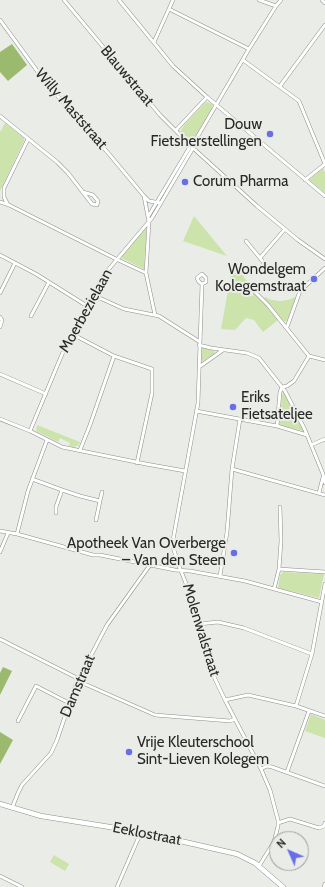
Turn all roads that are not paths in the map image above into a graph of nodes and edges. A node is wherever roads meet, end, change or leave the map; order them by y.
1 (64, 0) edge
2 (120, 0) edge
3 (174, 0) edge
4 (259, 0) edge
5 (281, 0) edge
6 (322, 0) edge
7 (325, 3) edge
8 (276, 6) junction
9 (169, 9) junction
10 (0, 20) edge
11 (325, 25) edge
12 (154, 42) junction
13 (249, 49) junction
14 (243, 60) junction
15 (280, 86) junction
16 (207, 97) junction
17 (217, 104) junction
18 (0, 116) edge
19 (176, 130) junction
20 (28, 139) junction
21 (192, 146) junction
22 (325, 164) edge
23 (305, 180) junction
24 (83, 192) junction
25 (144, 196) junction
26 (325, 196) edge
27 (0, 202) edge
28 (156, 202) junction
29 (161, 203) junction
30 (9, 205) junction
31 (148, 217) junction
32 (149, 222) junction
33 (285, 229) junction
34 (246, 241) dead end
35 (0, 255) edge
36 (260, 258) junction
37 (325, 258) edge
38 (116, 260) junction
39 (14, 263) junction
40 (325, 268) edge
41 (270, 271) dead end
42 (146, 273) junction
43 (49, 282) junction
44 (202, 284) dead end
45 (246, 289) dead end
46 (0, 293) edge
47 (93, 295) junction
48 (87, 306) junction
49 (154, 315) junction
50 (31, 316) dead end
51 (0, 317) edge
52 (0, 327) edge
53 (287, 327) junction
54 (72, 334) junction
55 (199, 344) junction
56 (223, 350) junction
57 (114, 356) junction
58 (309, 356) junction
59 (325, 360) edge
60 (199, 367) junction
61 (0, 374) edge
62 (282, 387) junction
63 (46, 394) junction
64 (196, 411) junction
65 (0, 419) edge
66 (240, 419) junction
67 (277, 426) junction
68 (30, 431) junction
69 (307, 435) junction
70 (325, 439) edge
71 (47, 440) junction
72 (311, 445) junction
73 (80, 450) junction
74 (137, 462) junction
75 (232, 469) junction
76 (185, 471) junction
77 (324, 476) junction
78 (32, 478) junction
79 (325, 482) edge
80 (62, 490) junction
81 (102, 492) dead end
82 (319, 493) junction
83 (325, 495) edge
84 (100, 501) junction
85 (280, 507) dead end
86 (56, 513) dead end
87 (96, 520) dead end
88 (0, 531) edge
89 (8, 533) junction
90 (17, 534) junction
91 (0, 552) edge
92 (150, 565) junction
93 (279, 569) junction
94 (181, 571) junction
95 (325, 572) edge
96 (220, 576) junction
97 (325, 584) edge
98 (274, 589) junction
99 (322, 602) junction
100 (199, 624) junction
101 (0, 639) edge
102 (312, 654) junction
103 (78, 680) junction
104 (225, 700) junction
105 (69, 703) junction
106 (296, 706) junction
107 (309, 711) junction
108 (325, 716) edge
109 (235, 719) junction
110 (18, 721) dead end
111 (261, 769) junction
112 (287, 772) junction
113 (325, 786) edge
114 (0, 804) edge
115 (12, 808) junction
116 (278, 823) junction
117 (325, 823) edge
118 (142, 832) junction
119 (258, 866) junction
120 (0, 876) edge
121 (325, 884) edge
122 (22, 887) edge
123 (116, 887) edge
124 (283, 887) edge
125 (324, 887) edge

1 - 19 street, Blauwstraat
2 - 12 street
3 - 9 street
4 - 8 street
5 - 8 street
6 - 7 street
8 - 13 street
9 - 12 street
9 - 13 street
10 - 25 street, Willy Maststraat
11 - 15 street
12 - 16 street
13 - 14 street
14 - 15 street
14 - 17 street
15 - 22 street
16 - 17 street
16 - 19 street
17 - 21 street
17 - 23 street
18 - 20 street
19 - 21 street, Blauwstraat
20 - 24 street
20 - 30 street
21 - 28 street
21 - 29 street, Moerbezielaan
21 - 33 street, Blauwstraat
22 - 23 street
23 - 26 street
24 - 24 street
25 - 28 street, Willy Maststraat
25 - 31 street, Willy Maststraat
27 - 30 street
28 - 29 street, Willy Maststraat
28 - 31 street
29 - 32 street, Moerbezielaan
30 - 38 street
31 - 32 street, Willy Maststraat
32 - 38 street, Moerbezielaan
32 - 42 street, Willy Maststraat
33 - 36 street
33 - 37 street, Blauwstraat
34 - 36 street
35 - 39 street
36 - 41 street
38 - 42 street
38 - 47 street, Moerbezielaan
39 - 43 street
39 - 46 street
40 - 53 street
42 - 49 street, Willy Maststraat
43 - 48 street
43 - 50 street
44 - 55 street, Molenwalstraat
45 - 53 street
47 - 48 street, Moerbezielaan
47 - 49 street
48 - 54 street, Moerbezielaan
49 - 55 street
51 - 52 street
53 - 58 street
54 - 57 street
54 - 63 street, Moerbezielaan
55 - 56 street
55 - 60 street, Molenwalstraat
56 - 60 street
56 - 62 street
57 - 73 street
57 - 74 street
58 - 59 street
58 - 62 street
60 - 64 street, Molenwalstraat
61 - 63 street
62 - 67 street
62 - 69 street
63 - 68 street, Moerbezielaan
64 - 66 street
64 - 76 street, Molenwalstraat
65 - 68 street
66 - 67 street
66 - 75 street
67 - 69 street
68 - 71 street
69 - 72 street
70 - 72 street
71 - 73 street
71 - 78 street
72 - 77 street
73 - 74 street
74 - 76 street
75 - 82 street
75 - 96 street
76 - 94 street, Molenwalstraat
77 - 79 street
77 - 82 street
78 - 80 street
78 - 90 street
80 - 84 street
80 - 86 street
81 - 84 street
82 - 83 street
84 - 87 street
85 - 93 street
88 - 89 street
89 - 90 street
89 - 91 street
90 - 92 street
92 - 94 street
92 - 103 street, Damstraat
93 - 95 street
93 - 98 street
94 - 96 street
94 - 100 street, Molenwalstraat
96 - 98 street
97 - 99 street
98 - 99 street
99 - 102 street
100 - 102 street
100 - 104 street, Molenwalstraat
101 - 103 street
102 - 106 street
103 - 105 street, Damstraat
103 - 109 street
104 - 106 street
104 - 109 street, Molenwalstraat
105 - 110 street
105 - 115 street, Damstraat
106 - 107 street
107 - 108 street
107 - 112 street
109 - 111 street, Molenwalstraat
111 - 112 street
111 - 116 street, Molenwalstraat
112 - 113 street
114 - 115 street, Eeklostraat
115 - 118 street, Eeklostraat
116 - 117 street
116 - 119 street, Molenwalstraat
118 - 119 street, Eeklostraat
118 - 123 street
119 - 124 street, Eeklostraat
120 - 122 street
121 - 125 street

